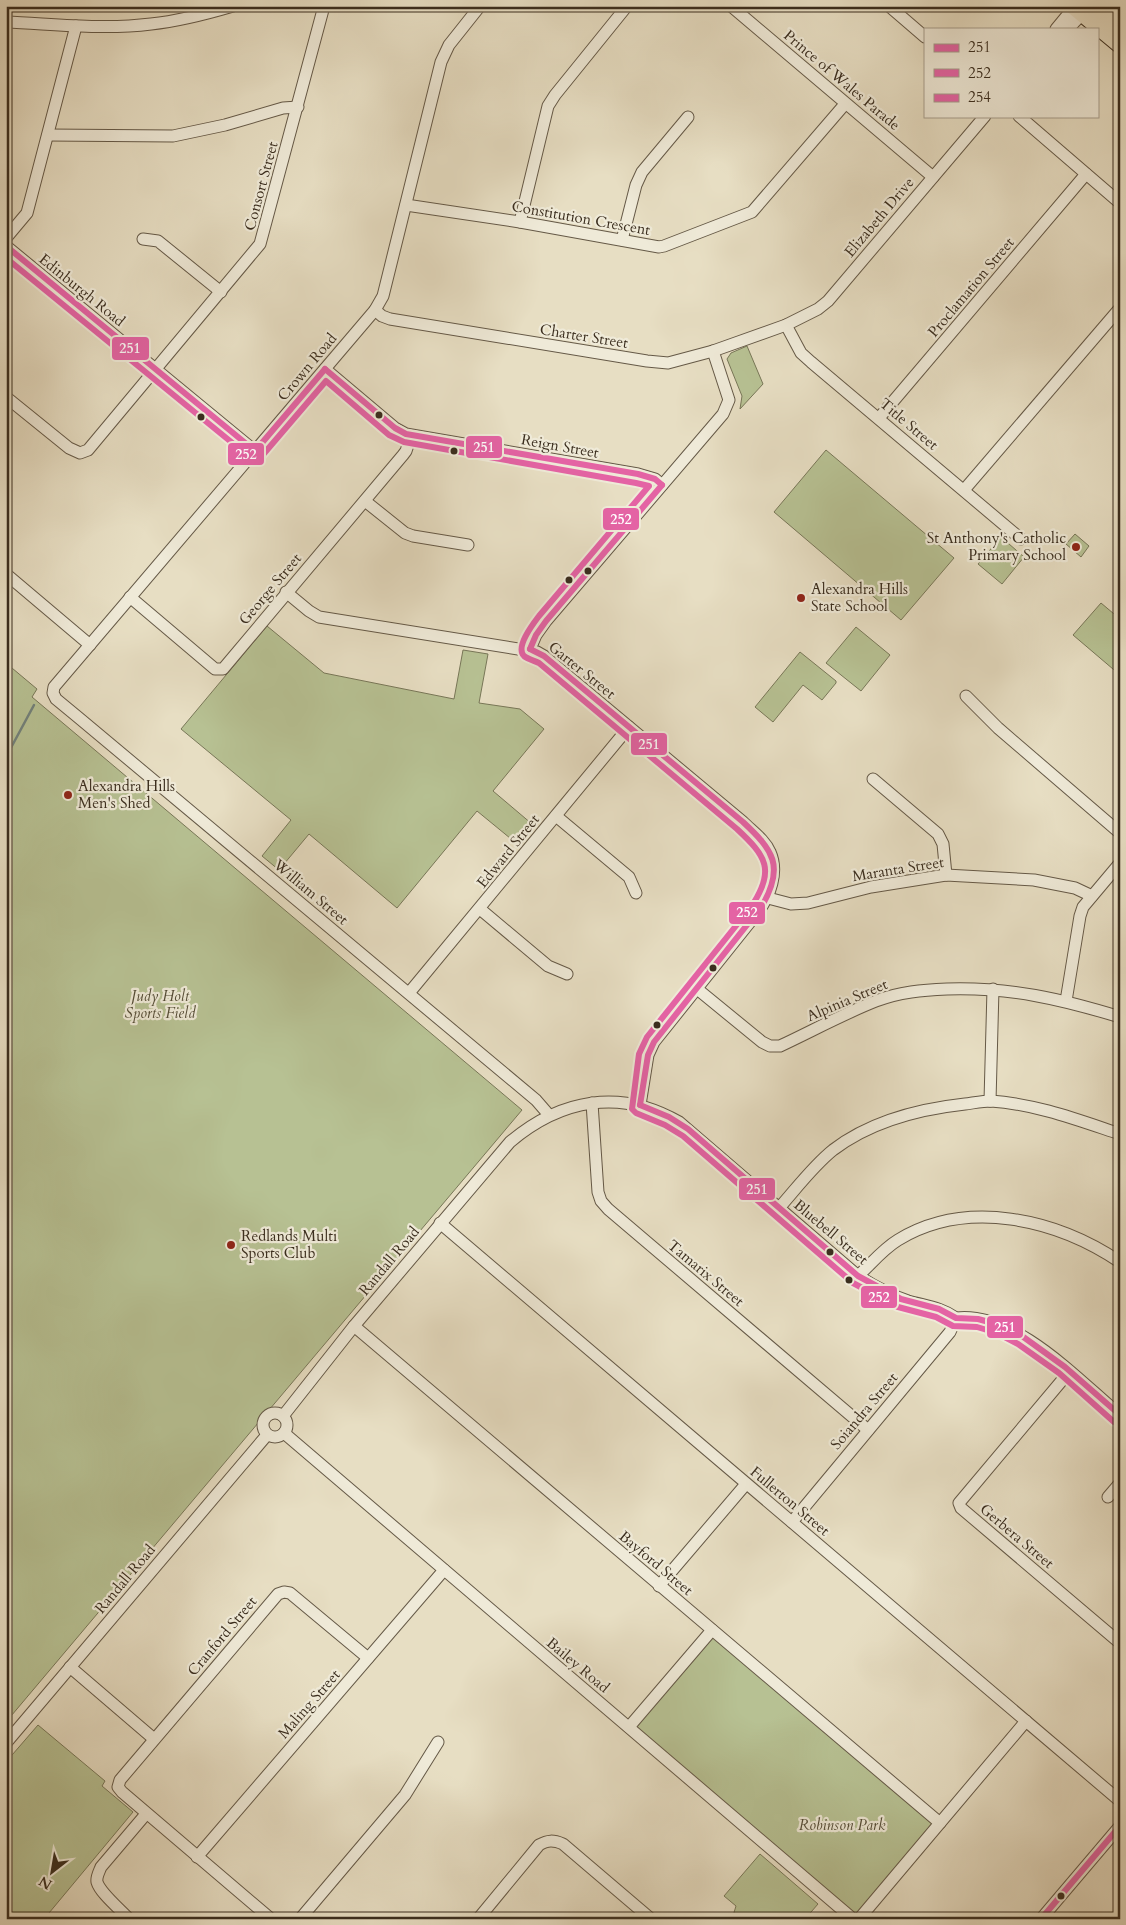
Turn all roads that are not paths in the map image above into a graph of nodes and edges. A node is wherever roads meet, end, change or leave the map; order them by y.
1 (233, 6) edge
2 (324, 6) edge
3 (480, 6) edge
4 (627, 6) edge
5 (731, 6) edge
6 (889, 6) edge
7 (1082, 8) edge
8 (6, 22) edge
9 (76, 26) junction
10 (1120, 26) edge
11 (1057, 28) edge
12 (1069, 28) edge
13 (924, 36) edge
14 (1120, 45) edge
15 (845, 104) junction
16 (298, 107) junction
17 (688, 117) dead end
18 (983, 118) edge
19 (1021, 118) edge
20 (48, 135) junction
21 (1086, 174) junction
22 (933, 177) junction
23 (1120, 203) edge
24 (406, 205) junction
25 (520, 222) junction
26 (6, 238) edge
27 (143, 239) dead end
28 (622, 240) junction
29 (6, 246) edge
30 (221, 292) junction
31 (1120, 308) edge
32 (375, 310) junction
33 (786, 325) junction
34 (713, 351) junction
35 (156, 370) junction
36 (325, 370) junction
37 (6, 396) edge
38 (879, 418) junction
39 (411, 436) junction
40 (255, 452) junction
41 (662, 486) junction
42 (964, 490) junction
43 (365, 501) junction
44 (1021, 539) dead end
45 (468, 545) dead end
46 (6, 574) edge
47 (286, 592) junction
48 (130, 597) junction
49 (90, 645) junction
50 (530, 649) junction
51 (53, 693) joint
52 (966, 696) dead end
53 (629, 727) junction
54 (873, 779) dead end
55 (556, 816) junction
56 (1120, 833) edge
57 (1120, 863) edge
58 (946, 875) junction
59 (636, 893) dead end
60 (1092, 896) junction
61 (768, 898) junction
62 (480, 909) junction
63 (567, 974) dead end
64 (696, 988) junction
65 (993, 990) junction
66 (409, 993) junction
67 (1066, 1001) junction
68 (1120, 1017) edge
69 (990, 1101) junction
70 (592, 1102) junction
71 (640, 1105) junction
72 (549, 1115) junction
73 (1120, 1134) edge
74 (482, 1173) joint
75 (779, 1208) junction
76 (440, 1224) junction
77 (1120, 1262) edge
78 (858, 1276) junction
79 (956, 1318) junction
80 (354, 1326) junction
81 (1070, 1372) junction
82 (1120, 1415) edge
83 (283, 1416) junction
84 (868, 1430) junction
85 (284, 1433) junction
86 (267, 1435) junction
87 (1120, 1483) edge
88 (746, 1484) junction
89 (1108, 1497) dead end
90 (792, 1522) junction
91 (444, 1570) junction
92 (660, 1586) junction
93 (712, 1630) junction
94 (1120, 1643) edge
95 (368, 1658) junction
96 (70, 1667) junction
97 (1026, 1721) junction
98 (629, 1727) junction
99 (154, 1739) junction
100 (438, 1742) dead end
101 (6, 1743) edge
102 (1120, 1801) edge
103 (146, 1814) junction
104 (940, 1823) junction
105 (1120, 1826) edge
106 (197, 1856) junction
107 (129, 1919) edge
108 (271, 1919) edge
109 (300, 1919) edge
110 (478, 1919) edge
111 (651, 1919) edge
112 (853, 1919) edge
113 (859, 1919) edge
114 (1041, 1919) edge

1 - 9 street
2 - 16 street, Consort Street
3 - 24 street, Crown Road
4 - 25 street
5 - 15 street, Prince of Wales Parade
6 - 13 street
7 - 10 highway
7 - 11 street
7 - 12 street
7 - 14 highway
8 - 9 street
9 - 20 street
15 - 22 street, Prince of Wales Parade
15 - 28 street, Constitution Crescent
16 - 20 street
16 - 30 street, Consort Street
17 - 28 street
18 - 22 street, Elizabeth Drive
19 - 21 street
20 - 26 street
21 - 23 street
21 - 38 street, Proclamation Street
22 - 33 street, Elizabeth Drive
24 - 25 street, Constitution Crescent
24 - 32 street, Crown Road
25 - 28 street, Constitution Crescent
27 - 30 street
29 - 35 street, Edinburgh Road
30 - 35 street, Consort Street
31 - 42 street
32 - 34 street, Charter Street
32 - 36 street, Crown Road
33 - 34 street, Charter Street
33 - 38 street, Title Street
34 - 41 street
35 - 37 street, Consort Street
35 - 40 street, Edinburgh Road
36 - 39 street, Reign Street
36 - 40 street, Crown Road
38 - 42 street, Title Street
39 - 41 street, Reign Street
39 - 43 street, George Street
40 - 48 street, Crown Road
41 - 50 street
42 - 44 street, Title Street
43 - 45 street
43 - 47 street, George Street
46 - 49 street
47 - 48 street, George Street
47 - 50 street, Garter Street
48 - 49 street, Crown Road
49 - 51 street, Crown Road
50 - 53 street, Garter Street
51 - 66 street, William Street
52 - 56 street
53 - 55 street, Edward Street
53 - 61 street, Garter Street
54 - 58 street
55 - 59 street
55 - 62 street, Edward Street
57 - 60 street
58 - 60 street, Maranta Street
58 - 61 street, Maranta Street
60 - 67 street
61 - 64 street
62 - 63 street
62 - 66 street, Edward Street
64 - 65 street, Alpinia Street
64 - 71 street
65 - 67 street, Alpinia Street
65 - 69 street
66 - 72 street, William Street
67 - 68 street, Alpinia Street
69 - 73 street
69 - 75 street
70 - 71 street, Bluebell Street
70 - 72 street, Bluebell Street
70 - 84 street, Tamarix Street
71 - 75 street, Bluebell Street
72 - 74 street, Bluebell Street
74 - 76 street, Randall Road
75 - 78 street, Bluebell Street
76 - 80 street, Randall Road
76 - 88 street, Fullerton Street
77 - 78 street
78 - 79 street, Bluebell Street
79 - 81 street, Bluebell Street
79 - 84 street, Soiandra Street
80 - 83 street, Randall Road
80 - 92 street, Bayford Street
81 - 82 street, Bluebell Street
81 - 94 street, Gerbera Street
83 - 85 street
83 - 86 street, Randall Road
84 - 90 street, Soiandra Street
85 - 86 street
85 - 91 street, Bailey Road
86 - 96 street, Randall Road
87 - 89 street
88 - 90 street, Fullerton Street
88 - 92 street
90 - 97 street, Fullerton Street
91 - 95 street, Maling Street
91 - 98 street, Bailey Road
92 - 93 street, Bayford Street
93 - 98 street
93 - 104 street, Bayford Street
95 - 99 street, Cranford Street
95 - 106 street, Maling Street
96 - 99 street
96 - 101 street, Randall Road
97 - 102 street, Fullerton Street
97 - 104 street
98 - 112 street, Bailey Road
99 - 103 street, Cranford Street
100 - 109 street
103 - 106 street
103 - 107 street
104 - 113 street
105 - 114 street
106 - 108 street
110 - 111 street

